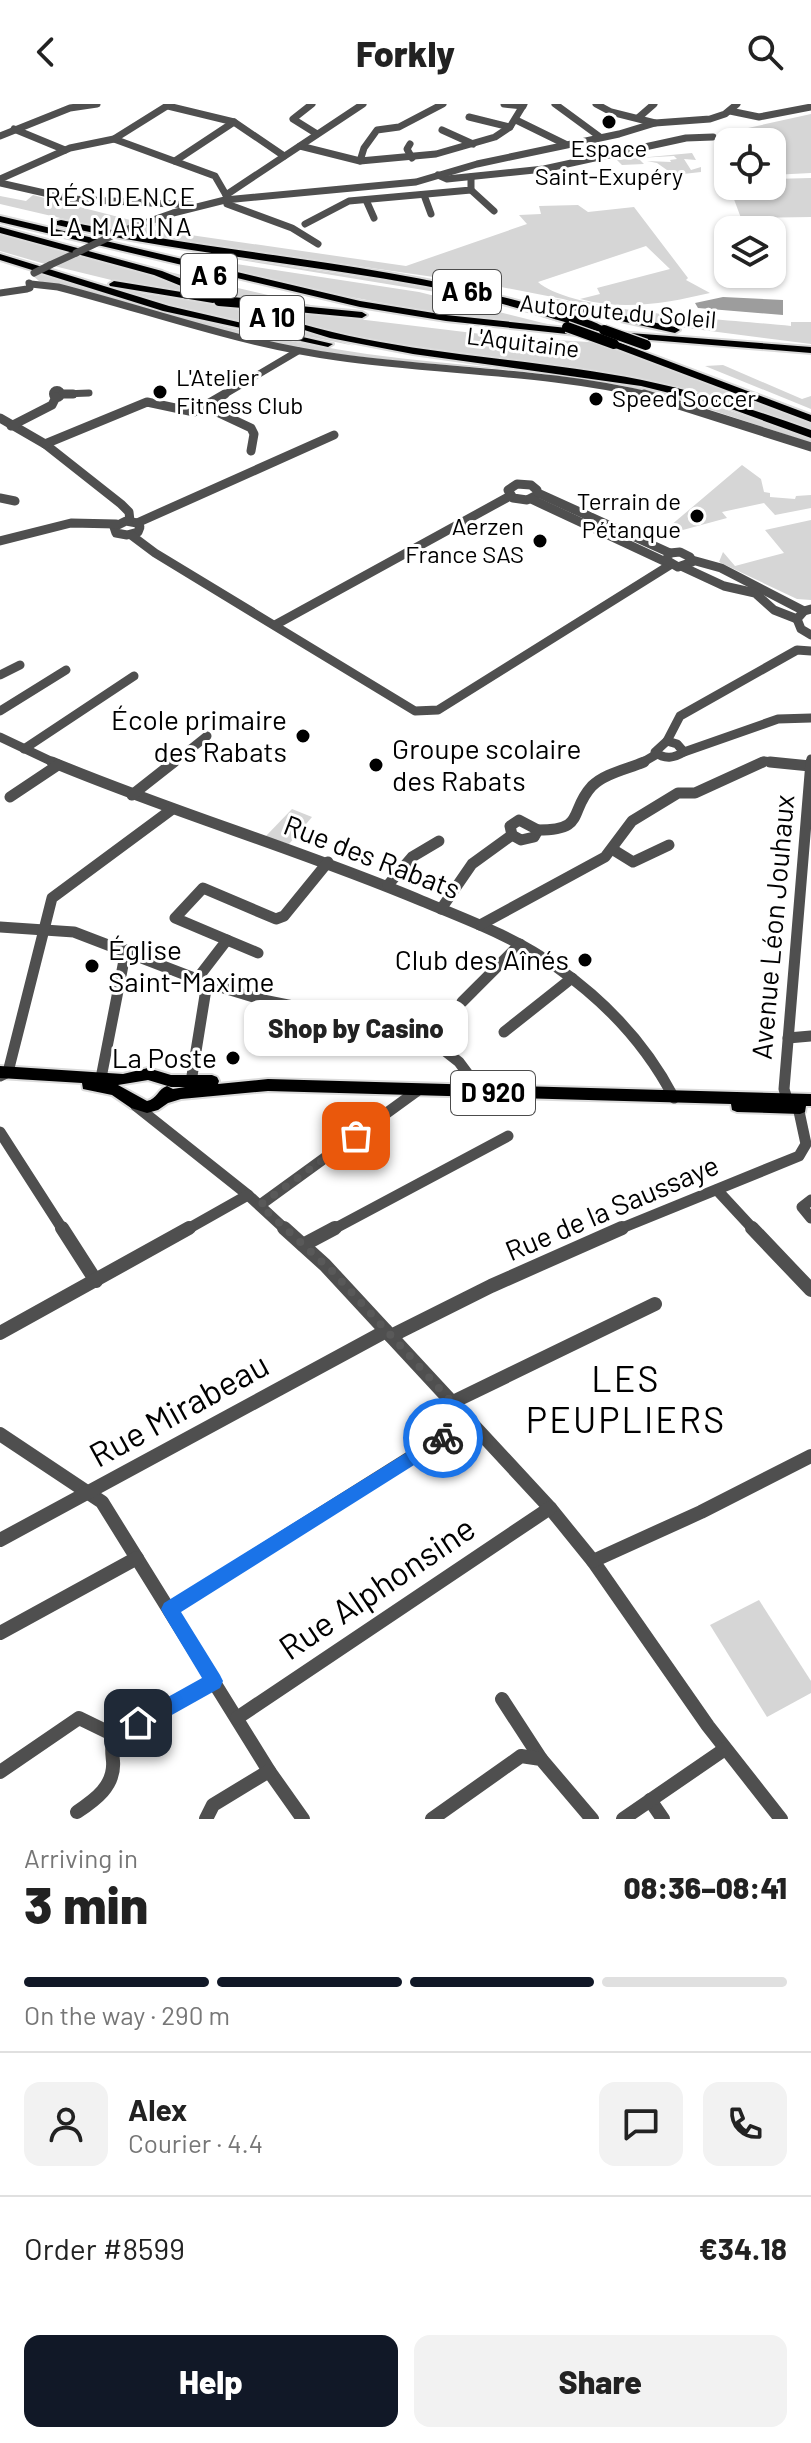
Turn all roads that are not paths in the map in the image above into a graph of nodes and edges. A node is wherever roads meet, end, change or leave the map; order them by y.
1 (97, 104) edge
2 (312, 104) edge
3 (363, 104) edge
4 (443, 104) edge
5 (504, 104) edge
6 (555, 104) edge
7 (596, 104) edge
8 (654, 104) edge
9 (737, 104) edge
10 (73, 105) edge
11 (169, 105) edge
12 (524, 105) edge
13 (811, 107) edge
14 (730, 111) junction
15 (469, 117) dead end
16 (638, 118) junction
17 (234, 122) junction
18 (513, 123) junction
19 (655, 123) junction
20 (14, 129) junction
21 (442, 130) dead end
22 (317, 134) junction
23 (0, 136) edge
24 (600, 137) junction
25 (713, 137) dead end
26 (114, 139) junction
27 (410, 144) dead end
28 (473, 144) junction
29 (565, 144) junction
30 (300, 146) junction
31 (65, 150) junction
32 (284, 156) junction
33 (412, 158) junction
34 (175, 161) junction
35 (360, 161) junction
36 (447, 172) junction
37 (437, 174) junction
38 (468, 177) junction
39 (0, 181) edge
40 (471, 190) junction
41 (424, 195) junction
42 (366, 200) junction
43 (226, 201) junction
44 (0, 208) edge
45 (192, 208) junction
46 (494, 211) dead end
47 (431, 214) dead end
48 (374, 218) dead end
49 (2, 224) edge
50 (305, 224) dead end
51 (318, 244) dead end
52 (0, 256) edge
53 (327, 267) junction
54 (30, 281) junction
55 (0, 293) edge
56 (420, 321) junction
57 (298, 351) junction
58 (811, 351) edge
59 (552, 369) junction
60 (89, 393) dead end
61 (204, 406) junction
62 (811, 416) edge
63 (0, 418) edge
64 (11, 426) junction
65 (811, 434) edge
66 (334, 435) dead end
67 (45, 444) junction
68 (811, 447) edge
69 (251, 451) dead end
70 (510, 496) junction
71 (534, 496) junction
72 (0, 498) edge
73 (15, 501) dead end
74 (133, 522) junction
75 (116, 524) junction
76 (131, 535) junction
77 (0, 541) edge
78 (669, 560) junction
79 (692, 560) junction
80 (683, 567) junction
81 (804, 613) edge
82 (275, 625) junction
83 (811, 635) edge
84 (811, 651) edge
85 (20, 665) dead end
86 (66, 670) dead end
87 (0, 675) edge
88 (134, 676) dead end
89 (0, 711) edge
90 (811, 718) edge
91 (207, 736) dead end
92 (0, 737) edge
93 (667, 741) junction
94 (24, 749) junction
95 (684, 752) junction
96 (657, 754) junction
97 (811, 759) edge
98 (58, 765) junction
99 (810, 766) edge
100 (132, 795) junction
101 (10, 797) dead end
102 (171, 810) junction
103 (538, 830) junction
104 (512, 835) junction
105 (439, 841) dead end
106 (669, 845) dead end
107 (612, 849) junction
108 (328, 862) junction
109 (388, 885) junction
110 (441, 909) junction
111 (480, 925) junction
112 (0, 927) edge
113 (43, 928) junction
114 (227, 940) junction
115 (520, 944) junction
116 (126, 950) junction
117 (258, 953) dead end
118 (572, 978) junction
119 (202, 981) junction
120 (462, 1002) dead end
121 (504, 1032) dead end
122 (811, 1036) edge
123 (788, 1038) junction
124 (2, 1075) edge
125 (135, 1077) junction
126 (160, 1077) junction
127 (101, 1078) junction
128 (191, 1082) junction
129 (268, 1085) junction
130 (417, 1091) junction
131 (482, 1093) junction
132 (674, 1098) junction
133 (162, 1100) junction
134 (131, 1101) junction
135 (799, 1104) edge
136 (0, 1132) edge
137 (508, 1136) dead end
138 (184, 1142) junction
139 (717, 1190) junction
140 (248, 1195) junction
141 (807, 1204) edge
142 (260, 1205) junction
143 (811, 1218) edge
144 (303, 1245) junction
145 (96, 1281) junction
146 (811, 1290) edge
147 (655, 1304) dead end
148 (0, 1333) edge
149 (389, 1333) junction
150 (453, 1402) junction
151 (469, 1421) junction
152 (0, 1434) edge
153 (811, 1456) edge
154 (91, 1493) junction
155 (550, 1508) junction
156 (0, 1540) edge
157 (137, 1558) junction
158 (593, 1561) junction
159 (170, 1609) junction
160 (0, 1633) edge
161 (214, 1681) junction
162 (502, 1699) dead end
163 (237, 1718) junction
164 (116, 1736) junction
165 (725, 1749) junction
166 (541, 1759) junction
167 (269, 1771) junction
168 (0, 1772) edge
169 (650, 1800) junction
170 (77, 1812) dead end
171 (206, 1819) edge
172 (303, 1819) edge
173 (432, 1819) edge
174 (592, 1819) edge
175 (623, 1819) edge
176 (663, 1819) edge
177 (781, 1819) edge

1 - 10 street
2 - 22 street
3 - 22 street
4 - 35 street
5 - 12 street
6 - 24 street
7 - 16 street
8 - 16 street
9 - 14 street
10 - 20 street
11 - 17 street
11 - 26 street
12 - 18 street
13 - 14 street
14 - 19 street
15 - 18 street
16 - 19 street
17 - 32 street
17 - 34 street
18 - 28 street
18 - 29 street
19 - 24 street
20 - 23 street
20 - 31 street
21 - 28 street
22 - 30 street
24 - 29 street
25 - 38 street
26 - 31 street
26 - 34 street
27 - 33 street
28 - 33 street
29 - 36 street
30 - 32 street
30 - 35 street
31 - 39 street
32 - 43 street
33 - 35 street
34 - 43 street
36 - 37 street
36 - 38 street
37 - 38 street
37 - 43 street
38 - 40 street
39 - 45 street
40 - 41 street
40 - 46 street
41 - 42 street
41 - 47 street
42 - 48 street
42 - 50 street
43 - 45 street
43 - 51 street
44 - 53 highway, A 6b
45 - 54 street, bridge
49 - 56 highway, Autoroute du Soleil / A 6
49 - 58 highway, Autoroute du Soleil / A 6
49 - 59 highway, L'Aquitaine / A 10
49 - 62 highway, L'Aquitaine / A 10, bridge
52 - 56 highway, bridge
52 - 59 highway
53 - 58 highway
53 - 62 highway, A 6b, bridge
54 - 55 street
54 - 57 street
56 - 58 highway, Autoroute du Soleil / A 6
57 - 61 street
57 - 68 street
59 - 65 highway, L'Aquitaine / A 10
60 - 64 street
61 - 67 street
61 - 69 street
63 - 64 street
64 - 67 street
66 - 74 street
67 - 74 street
70 - 71 street
70 - 71 street
70 - 82 street
71 - 78 street
72 - 73 street
74 - 75 street
74 - 76 street
75 - 76 street
75 - 77 street
76 - 82 street
78 - 79 street
78 - 80 street
78 - 82 street
79 - 80 street
79 - 81 street
80 - 81 street
81 - 83 street
84 - 93 street
85 - 87 street
86 - 89 street
88 - 94 street
90 - 95 street
91 - 100 street
92 - 94 street, Rue des Rabats
93 - 95 street
93 - 96 street
94 - 98 street, Rue des Rabats
95 - 96 street
96 - 103 street
97 - 99 street, Avenue Léon Jouhaux
98 - 100 street, Rue des Rabats
98 - 101 street
99 - 107 street
99 - 123 street, Avenue Léon Jouhaux
100 - 102 street, Rue des Rabats
102 - 108 street, Rue des Rabats
102 - 113 street
103 - 104 street
103 - 104 street
104 - 110 street
105 - 109 street
106 - 107 street
107 - 111 street
108 - 109 street, Rue des Rabats
108 - 114 street
109 - 110 street, Rue des Rabats
110 - 111 street, Rue des Rabats
111 - 115 street, Rue des Rabats
112 - 113 street
113 - 116 street
113 - 124 street
114 - 117 street
114 - 119 street
115 - 118 street, Rue des Rabats
115 - 120 street
116 - 119 street
116 - 127 street
118 - 121 street
118 - 132 street, Rue des Rabats
119 - 128 street
119 - 131 street
122 - 123 street
123 - 135 street, Avenue Léon Jouhaux
124 - 127 main road
124 - 134 main road
125 - 126 main road
125 - 127 main road
125 - 134 main road
126 - 128 main road, D 920
126 - 133 main road
128 - 129 main road, D 920
129 - 130 main road, D 920
129 - 133 main road, D 920
130 - 131 main road, D 920
130 - 142 street
131 - 132 main road, D 920
132 - 135 main road, D 920
132 - 135 main road, D 920
133 - 134 main road
133 - 138 street
134 - 138 street
135 - 139 street, Rue de la Saussaye
136 - 145 street
137 - 144 street
138 - 140 street
139 - 146 street
139 - 149 street, Rue de la Saussaye
140 - 142 street
140 - 145 street
141 - 143 street
142 - 144 street
144 - 149 street
145 - 148 street
147 - 150 street
149 - 150 street
149 - 154 street, Rue Mirabeau
150 - 151 street
151 - 155 street
151 - 159 street
152 - 154 street
153 - 158 street
154 - 156 street, Rue Mirabeau
154 - 157 street
155 - 158 street
155 - 163 street, Rue Alphonsine
157 - 159 street
157 - 160 street
158 - 165 street
159 - 161 street
161 - 163 street
161 - 164 street
162 - 166 street
163 - 167 street
164 - 168 street
164 - 170 street
165 - 169 street
165 - 177 street
166 - 173 street
166 - 174 street
167 - 171 street
167 - 172 street
169 - 175 street
169 - 176 street

